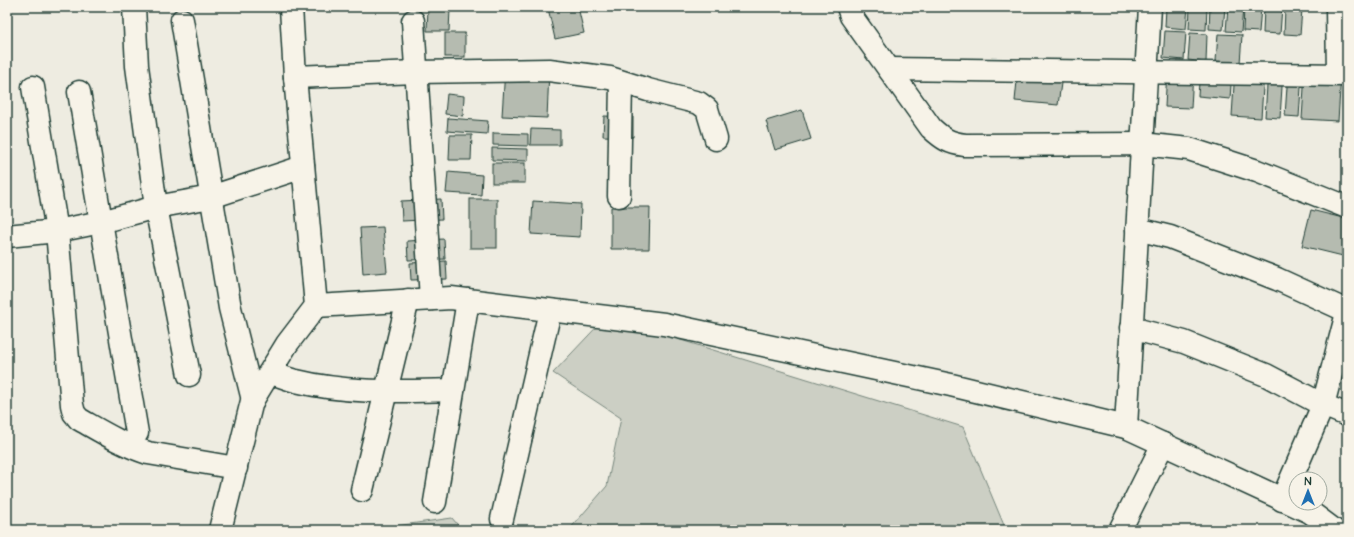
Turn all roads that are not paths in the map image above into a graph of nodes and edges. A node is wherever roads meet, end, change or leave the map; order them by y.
1 (134, 7) edge
2 (291, 7) edge
3 (848, 7) edge
4 (1150, 7) edge
5 (1337, 7) edge
6 (182, 20) dead end
7 (413, 21) dead end
8 (1342, 28) edge
9 (889, 69) junction
10 (416, 72) junction
11 (1146, 73) junction
12 (1342, 74) edge
13 (295, 77) junction
14 (621, 82) junction
15 (33, 87) dead end
16 (79, 92) dead end
17 (716, 139) dead end
18 (1142, 144) junction
19 (303, 167) junction
20 (619, 196) dead end
21 (211, 197) junction
22 (1347, 207) edge
23 (156, 208) junction
24 (101, 222) junction
25 (1137, 229) junction
26 (57, 231) junction
27 (7, 236) edge
28 (431, 299) junction
29 (408, 300) junction
30 (468, 300) junction
31 (316, 306) junction
32 (550, 311) junction
33 (1347, 312) edge
34 (1131, 328) junction
35 (270, 373) junction
36 (189, 375) dead end
37 (454, 390) junction
38 (386, 391) junction
39 (253, 400) junction
40 (1323, 406) junction
41 (1347, 415) edge
42 (1126, 427) junction
43 (137, 433) dead end
44 (1163, 444) junction
45 (236, 468) junction
46 (362, 490) dead end
47 (1282, 500) junction
48 (435, 502) dead end
49 (502, 519) dead end
50 (220, 530) edge
51 (1120, 530) edge
52 (1334, 530) edge

1 - 23 street
2 - 13 street
3 - 9 street
4 - 11 street
5 - 8 street
6 - 21 street
7 - 10 street
8 - 12 street
9 - 11 street
9 - 18 street
10 - 13 street
10 - 14 street
10 - 28 street
11 - 12 street
11 - 18 street
13 - 19 street
14 - 17 street
14 - 20 street
15 - 26 street
16 - 24 street
18 - 22 street
18 - 25 street
19 - 21 street
19 - 31 street
21 - 23 street
21 - 39 street
23 - 24 street
23 - 36 street
24 - 26 street
24 - 43 street
25 - 33 street
25 - 34 street
26 - 27 street
26 - 45 street
28 - 29 street
28 - 30 street
29 - 31 street
29 - 38 street
30 - 32 street
30 - 37 street
31 - 35 street
32 - 42 street
32 - 49 street
33 - 40 street
34 - 40 street
34 - 42 street
35 - 38 street
35 - 39 street
37 - 38 street
37 - 48 street
38 - 46 street
39 - 45 street
40 - 41 street
40 - 47 street
42 - 44 street
44 - 47 street
44 - 51 street
45 - 50 street
47 - 52 street

